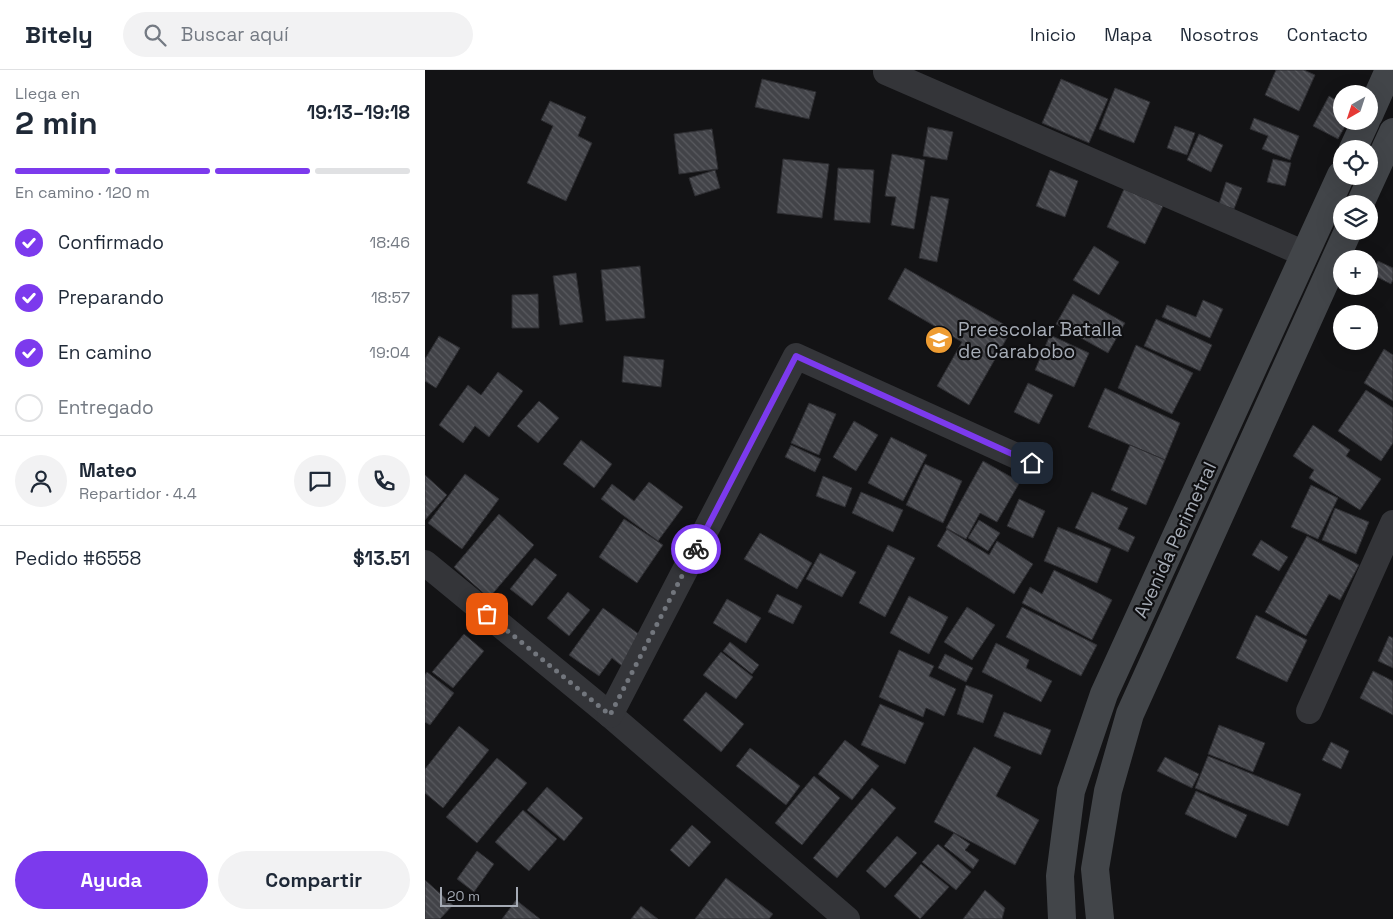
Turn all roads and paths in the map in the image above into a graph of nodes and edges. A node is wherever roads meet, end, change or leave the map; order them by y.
1 (1389, 70) edge
2 (886, 72) dead end
3 (1378, 95) edge
4 (1393, 132) edge
5 (1336, 185) edge
6 (1365, 195) edge
7 (1344, 240) edge
8 (1305, 254) junction
9 (1032, 463) dead end
10 (1393, 523) edge
11 (1387, 552) edge
12 (425, 563) edge
13 (1309, 711) dead end
14 (610, 715) junction
15 (847, 919) edge
16 (1062, 919) edge
17 (1100, 919) edge

1 - 3 main road
2 - 8 street
4 - 6 main road
5 - 8 main road, Avenida Perimetral
7 - 17 main road, Avenida Perimetral
8 - 16 main road, Avenida Perimetral
9 - 14 street
10 - 11 street
11 - 13 street
12 - 14 street
14 - 15 street

